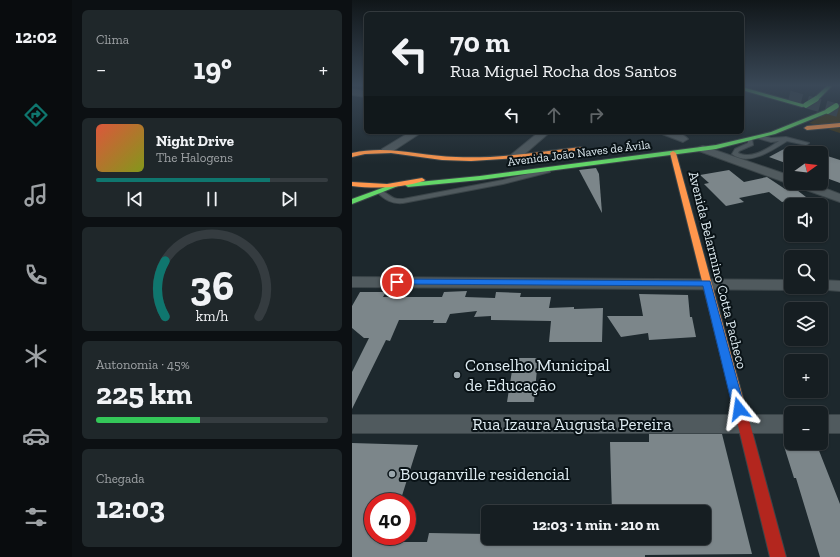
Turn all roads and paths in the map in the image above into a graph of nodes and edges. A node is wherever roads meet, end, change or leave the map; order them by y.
1 (824, 112) edge
2 (840, 125) edge
3 (414, 134) edge
4 (543, 134) edge
5 (776, 136) junction
6 (675, 138) edge
7 (755, 138) junction
8 (784, 140) junction
9 (806, 143) dead end
10 (352, 146) edge
11 (589, 148) dead end
12 (703, 149) junction
13 (371, 150) junction
14 (386, 151) junction
15 (673, 153) junction
16 (352, 155) edge
17 (516, 156) junction
18 (750, 158) junction
19 (737, 160) junction
20 (439, 165) junction
21 (563, 167) junction
22 (784, 177) edge
23 (352, 184) edge
24 (396, 185) junction
25 (408, 185) junction
26 (819, 190) edge
27 (380, 192) junction
28 (840, 198) edge
29 (352, 202) edge
30 (352, 282) edge
31 (706, 283) junction
32 (784, 285) edge
33 (828, 285) edge
34 (840, 286) edge
35 (352, 424) edge
36 (743, 424) junction
37 (784, 424) edge
38 (828, 424) edge
39 (840, 424) edge
40 (778, 557) edge

1 - 5 main road, Avenida João Naves de Ávila
2 - 5 main road
3 - 14 street
4 - 17 street
5 - 7 main road, Avenida João Naves de Ávila
5 - 8 lane
6 - 15 main road, Avenida Belarmino Cotta Pacheco
7 - 12 main road, Avenida João Naves de Ávila
7 - 18 lane
8 - 9 lane
8 - 18 lane
10 - 13 main road
11 - 17 main road, Avenida João Naves de Ávila
12 - 15 main road, Avenida João Naves de Ávila
12 - 19 street
13 - 14 main road, Avenida João Naves de Ávila
13 - 16 main road
14 - 20 main road, Avenida João Naves de Ávila
15 - 21 main road, Avenida João Naves de Ávila
15 - 31 main road, Avenida Belarmino Cotta Pacheco
17 - 20 main road, Avenida João Naves de Ávila
18 - 19 lane
19 - 22 street
20 - 25 main road
21 - 25 main road, Avenida João Naves de Ávila
21 - 27 lane
23 - 24 main road
24 - 25 main road
24 - 27 main road
26 - 28 street
27 - 29 main road
30 - 31 street
31 - 32 street
31 - 36 main road, Avenida Belarmino Cotta Pacheco
33 - 34 street
35 - 36 street, Rua Izaura Augusta Pereira
36 - 37 street, Rua Izaura Augusta Pereira
36 - 40 main road, Avenida Belarmino Cotta Pacheco
38 - 39 street

